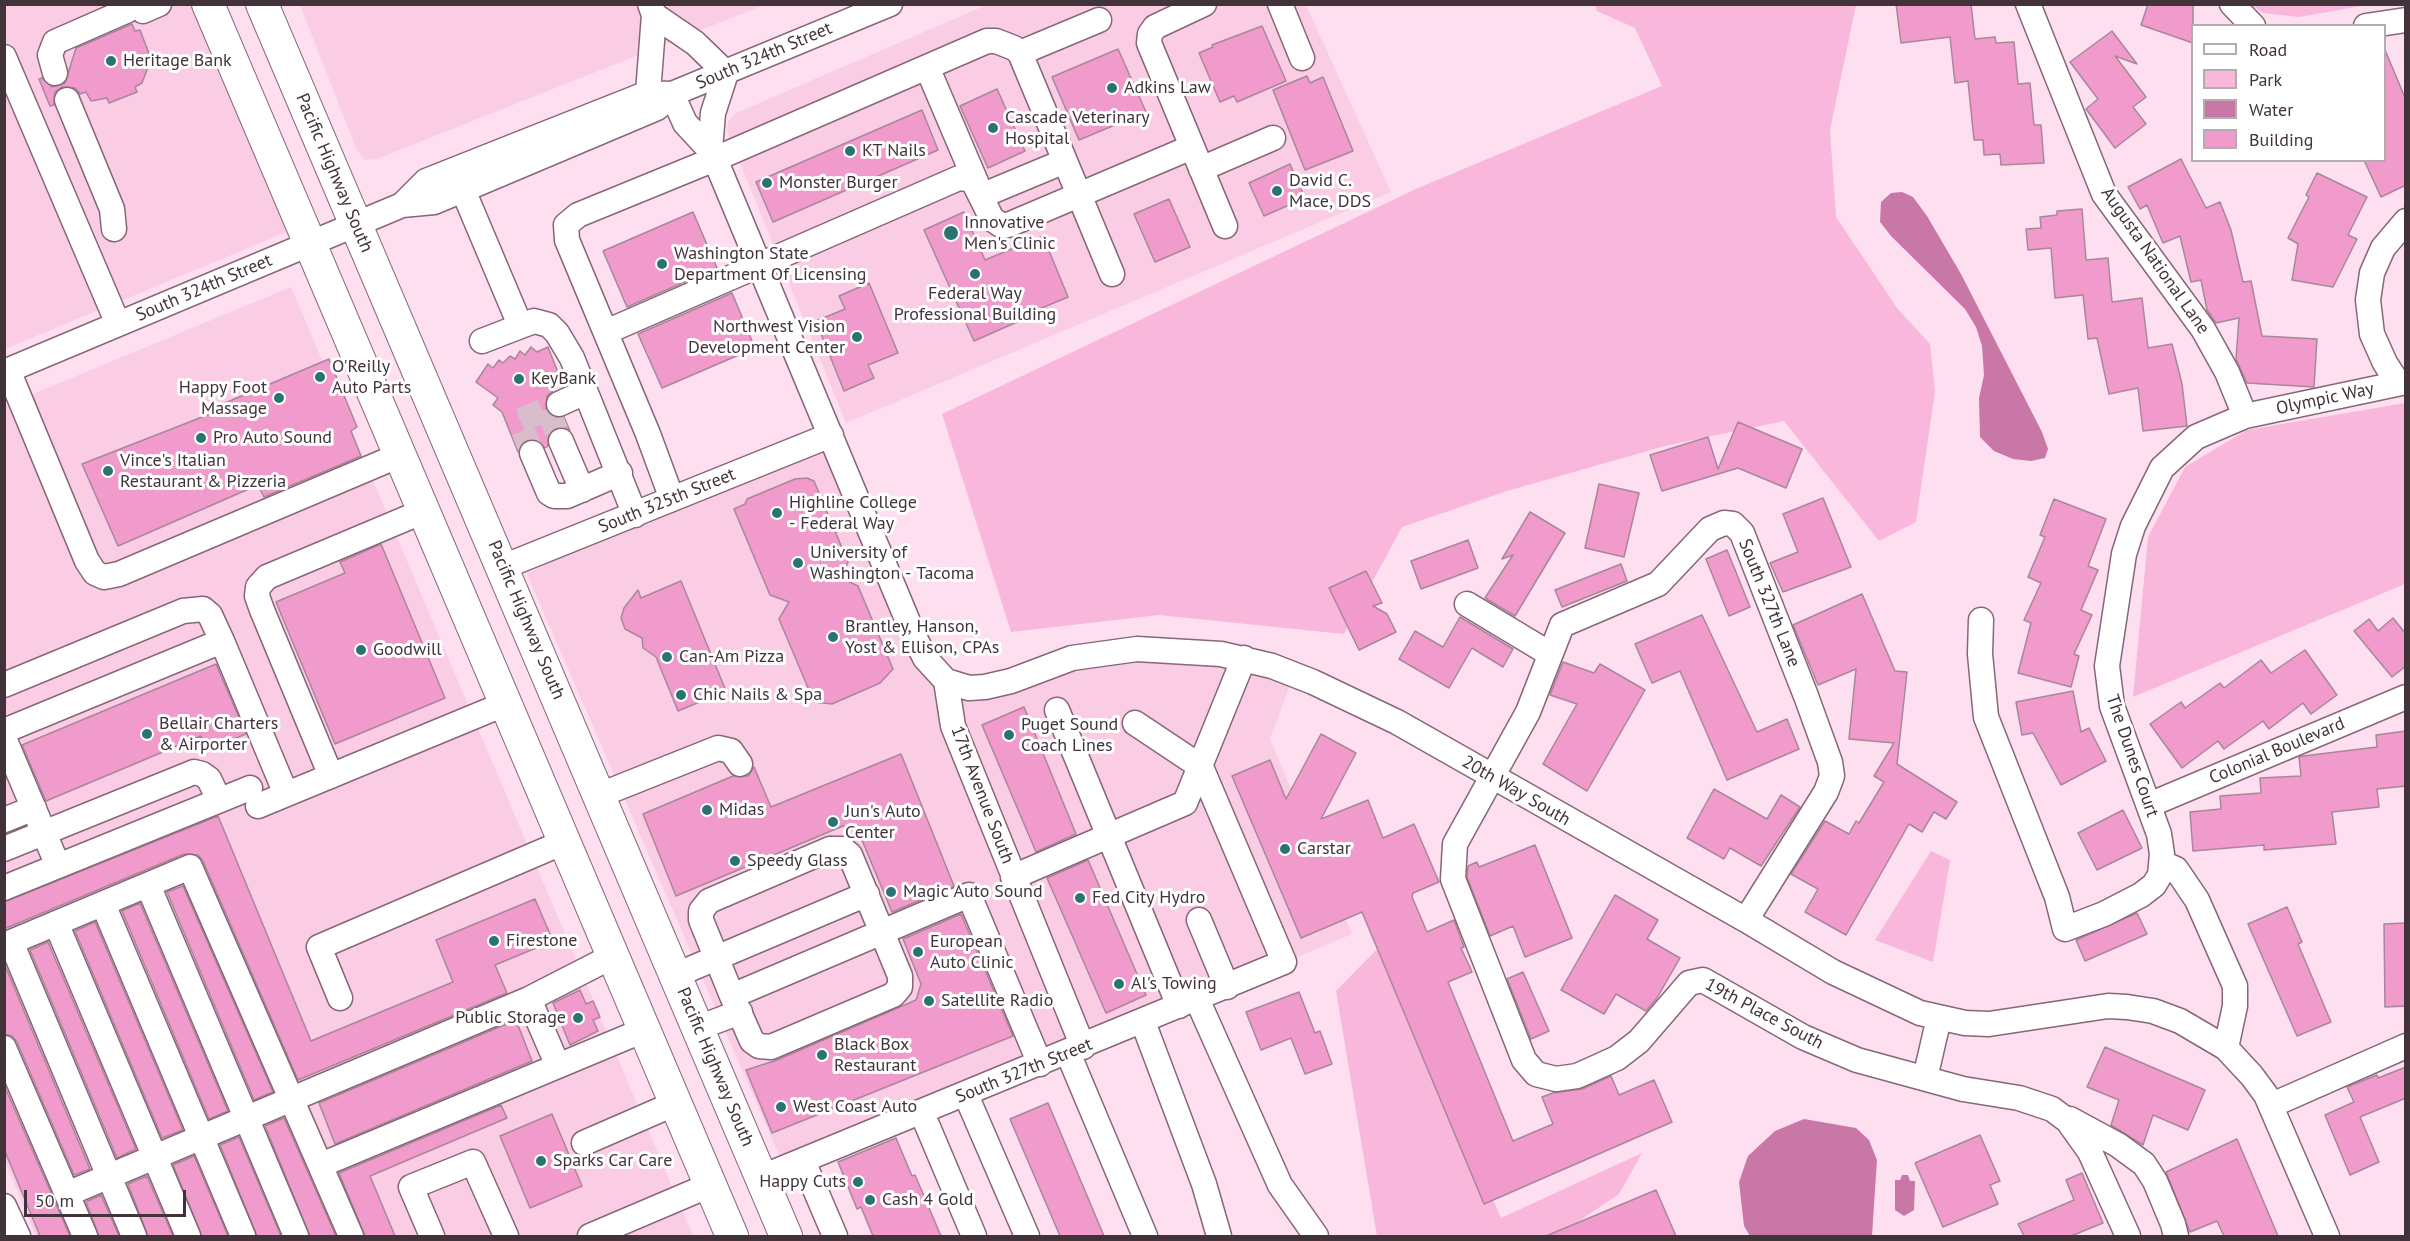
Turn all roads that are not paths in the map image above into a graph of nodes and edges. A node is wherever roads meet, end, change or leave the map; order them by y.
1 (208, 4) edge
2 (262, 4) edge
3 (890, 4) edge
4 (1204, 4) edge
5 (1280, 4) edge
6 (2028, 4) edge
7 (2232, 4) edge
8 (143, 9) edge
9 (652, 10) edge
10 (1099, 20) dead end
11 (2406, 20) edge
12 (2251, 24) edge
13 (2379, 24) edge
14 (1020, 53) junction
15 (4, 57) edge
16 (1302, 58) dead end
17 (927, 67) junction
18 (55, 73) dead end
19 (726, 73) junction
20 (648, 93) junction
21 (672, 94) junction
22 (67, 100) dead end
23 (1273, 138) dead end
24 (713, 154) junction
25 (1197, 158) junction
26 (1065, 161) junction
27 (463, 190) junction
28 (980, 193) junction
29 (1079, 195) junction
30 (402, 205) junction
31 (2406, 221) edge
32 (356, 224) junction
33 (1225, 226) dead end
34 (114, 229) dead end
35 (310, 243) junction
36 (761, 263) junction
37 (1112, 274) dead end
38 (118, 324) junction
39 (520, 325) junction
40 (606, 332) junction
41 (482, 341) dead end
42 (6, 371) edge
43 (2402, 383) edge
44 (585, 392) junction
45 (559, 404) tunnel mouth
46 (2245, 416) junction
47 (831, 435) junction
48 (547, 447) tunnel mouth
49 (400, 455) junction
50 (620, 473) junction
51 (672, 500) junction
52 (424, 511) junction
53 (635, 514) junction
54 (503, 567) junction
55 (1467, 604) dead end
56 (1981, 620) dead end
57 (222, 641) junction
58 (1550, 654) junction
59 (1244, 658) junction
60 (946, 681) junction
61 (4, 685) edge
62 (2406, 697) edge
63 (507, 702) junction
64 (1057, 710) dead end
65 (1135, 723) dead end
66 (4, 730) edge
67 (4, 738) edge
68 (740, 764) dead end
69 (1201, 767) junction
70 (331, 776) junction
71 (1491, 777) junction
72 (286, 795) junction
73 (600, 795) junction
74 (219, 800) junction
75 (2149, 805) junction
76 (34, 808) junction
77 (4, 820) edge
78 (44, 833) junction
79 (1109, 836) junction
80 (564, 842) junction
81 (4, 849) edge
82 (2162, 863) junction
83 (58, 866) junction
84 (1013, 877) junction
85 (148, 885) junction
86 (4, 888) edge
87 (867, 894) junction
88 (103, 904) junction
89 (1199, 920) dead end
90 (1746, 920) junction
91 (56, 923) junction
92 (883, 932) junction
93 (8, 944) edge
94 (613, 956) junction
95 (716, 957) junction
96 (676, 975) junction
97 (1227, 987) junction
98 (340, 998) dead end
99 (529, 999) junction
100 (1188, 1003) junction
101 (736, 1004) junction
102 (1939, 1018) junction
103 (1143, 1022) junction
104 (698, 1028) junction
105 (644, 1030) junction
106 (2406, 1046) edge
107 (4, 1048) edge
108 (2226, 1048) junction
109 (1076, 1050) junction
110 (1040, 1064) junction
111 (558, 1066) junction
112 (1925, 1078) junction
113 (966, 1095) junction
114 (292, 1099) junction
115 (676, 1103) junction
116 (2272, 1105) junction
117 (922, 1113) junction
118 (2060, 1114) junction
119 (246, 1118) junction
120 (201, 1136) junction
121 (584, 1143) dead end
122 (155, 1157) junction
123 (803, 1161) junction
124 (321, 1165) junction
125 (109, 1176) junction
126 (762, 1177) junction
127 (710, 1185) junction
128 (67, 1194) junction
129 (4, 1206) edge
130 (18, 1236) edge
131 (85, 1236) edge
132 (135, 1236) edge
133 (188, 1236) edge
134 (243, 1236) edge
135 (296, 1236) edge
136 (351, 1236) edge
137 (432, 1236) edge
138 (506, 1236) edge
139 (590, 1236) edge
140 (732, 1236) edge
141 (786, 1236) edge
142 (835, 1236) edge
143 (974, 1236) edge
144 (1027, 1236) edge
145 (1145, 1236) edge
146 (1219, 1236) edge
147 (1316, 1236) edge
148 (2128, 1236) edge
149 (2176, 1236) edge
150 (2327, 1236) edge

1 - 35 main road
2 - 32 main road, Pacific Highway South
3 - 19 street, South 324th Street
4 - 25 street
5 - 16 street
6 - 46 street, Augusta National Lane
7 - 12 street
8 - 18 street
9 - 19 street
9 - 20 street
10 - 14 street
11 - 13 street
14 - 17 street
14 - 26 street
15 - 38 street
17 - 24 street
17 - 28 street
19 - 21 street, South 324th Street
19 - 24 street
20 - 21 street, South 324th Street
20 - 30 street, South 324th Street
21 - 24 street
21 - 27 street, South 324th Street
22 - 34 street
23 - 25 street
24 - 36 street
24 - 40 street
25 - 29 street
25 - 33 street
26 - 28 street
26 - 29 street
27 - 30 street, South 324th Street
27 - 39 street
28 - 29 street
28 - 36 street
29 - 37 street
30 - 32 street, South 324th Street
31 - 43 street
32 - 35 street, South 324th Street
32 - 54 main road, Pacific Highway South
35 - 38 street, South 324th Street
35 - 49 main road
36 - 40 street
36 - 47 street
38 - 42 street, South 324th Street
39 - 41 street
39 - 44 street
40 - 51 street
42 - 49 street
43 - 46 street, Olympic Way
44 - 45 street
44 - 50 street
46 - 75 street, The Dunes Court
47 - 51 street, South 325th Street
47 - 60 street
48 - 50 street
49 - 52 main road
50 - 53 street
51 - 53 street, South 325th Street
52 - 63 main road
52 - 70 street
53 - 54 street, South 325th Street
54 - 73 main road, Pacific Highway South
55 - 58 street
56 - 82 street
57 - 61 street
57 - 66 street
57 - 72 street
58 - 71 street, South 327th Lane
58 - 90 street, South 327th Lane
59 - 60 street, 20th Way South
59 - 69 street
59 - 71 street, 20th Way South
60 - 84 street, 17th Avenue South
62 - 75 street, Colonial Boulevard
63 - 70 street
63 - 80 main road
64 - 79 street
65 - 69 street
67 - 76 street
68 - 73 street
69 - 79 street
69 - 97 street, South 327th Street
70 - 72 street
71 - 90 street, 20th Way South
71 - 112 street, 19th Place South
72 - 74 street
73 - 96 main road, Pacific Highway South
74 - 78 street
74 - 83 street
75 - 82 street, The Dunes Court
76 - 77 street
76 - 78 street
78 - 81 street
78 - 83 street
79 - 84 street
79 - 100 street
80 - 94 main road
80 - 98 street
82 - 108 street
83 - 86 street
84 - 109 street, 17th Avenue South
85 - 88 street
85 - 114 street
85 - 119 street
87 - 92 street
87 - 95 street
87 - 95 street
88 - 91 street
88 - 120 street
89 - 97 street
90 - 102 street, 20th Way South
91 - 93 street
91 - 122 street
92 - 101 street
92 - 101 street
92 - 110 street
93 - 125 street
94 - 99 street
94 - 105 main road
95 - 96 street
95 - 101 street
96 - 104 main road, Pacific Highway South
97 - 100 street, South 327th Street
99 - 111 street
99 - 114 street
100 - 103 street, South 327th Street
100 - 147 street
101 - 104 street
102 - 108 street, 20th Way South
102 - 112 street
103 - 109 street, South 327th Street
103 - 146 street
104 - 126 main road, Pacific Highway South
105 - 111 street
105 - 115 main road
106 - 116 street
107 - 128 street
108 - 116 street, 20th Way South
109 - 110 street, South 327th Street
109 - 145 street, 17th Avenue South
110 - 113 street, South 327th Street
111 - 124 street
112 - 118 street, 19th Place South
113 - 117 street, South 327th Street
113 - 144 street
114 - 119 street
114 - 124 street
115 - 121 street
115 - 127 main road
116 - 150 street, 20th Way South
117 - 123 street, South 327th Street
117 - 143 street
118 - 148 street, 19th Place South
118 - 149 street
119 - 120 street
119 - 135 street
120 - 122 street
120 - 134 street
122 - 125 street
122 - 133 street
123 - 126 street, South 327th Street
123 - 142 street
124 - 136 street
125 - 128 street
125 - 132 street
126 - 141 main road, Pacific Highway South
127 - 139 street
127 - 140 main road
128 - 131 street
129 - 130 street
137 - 138 street

